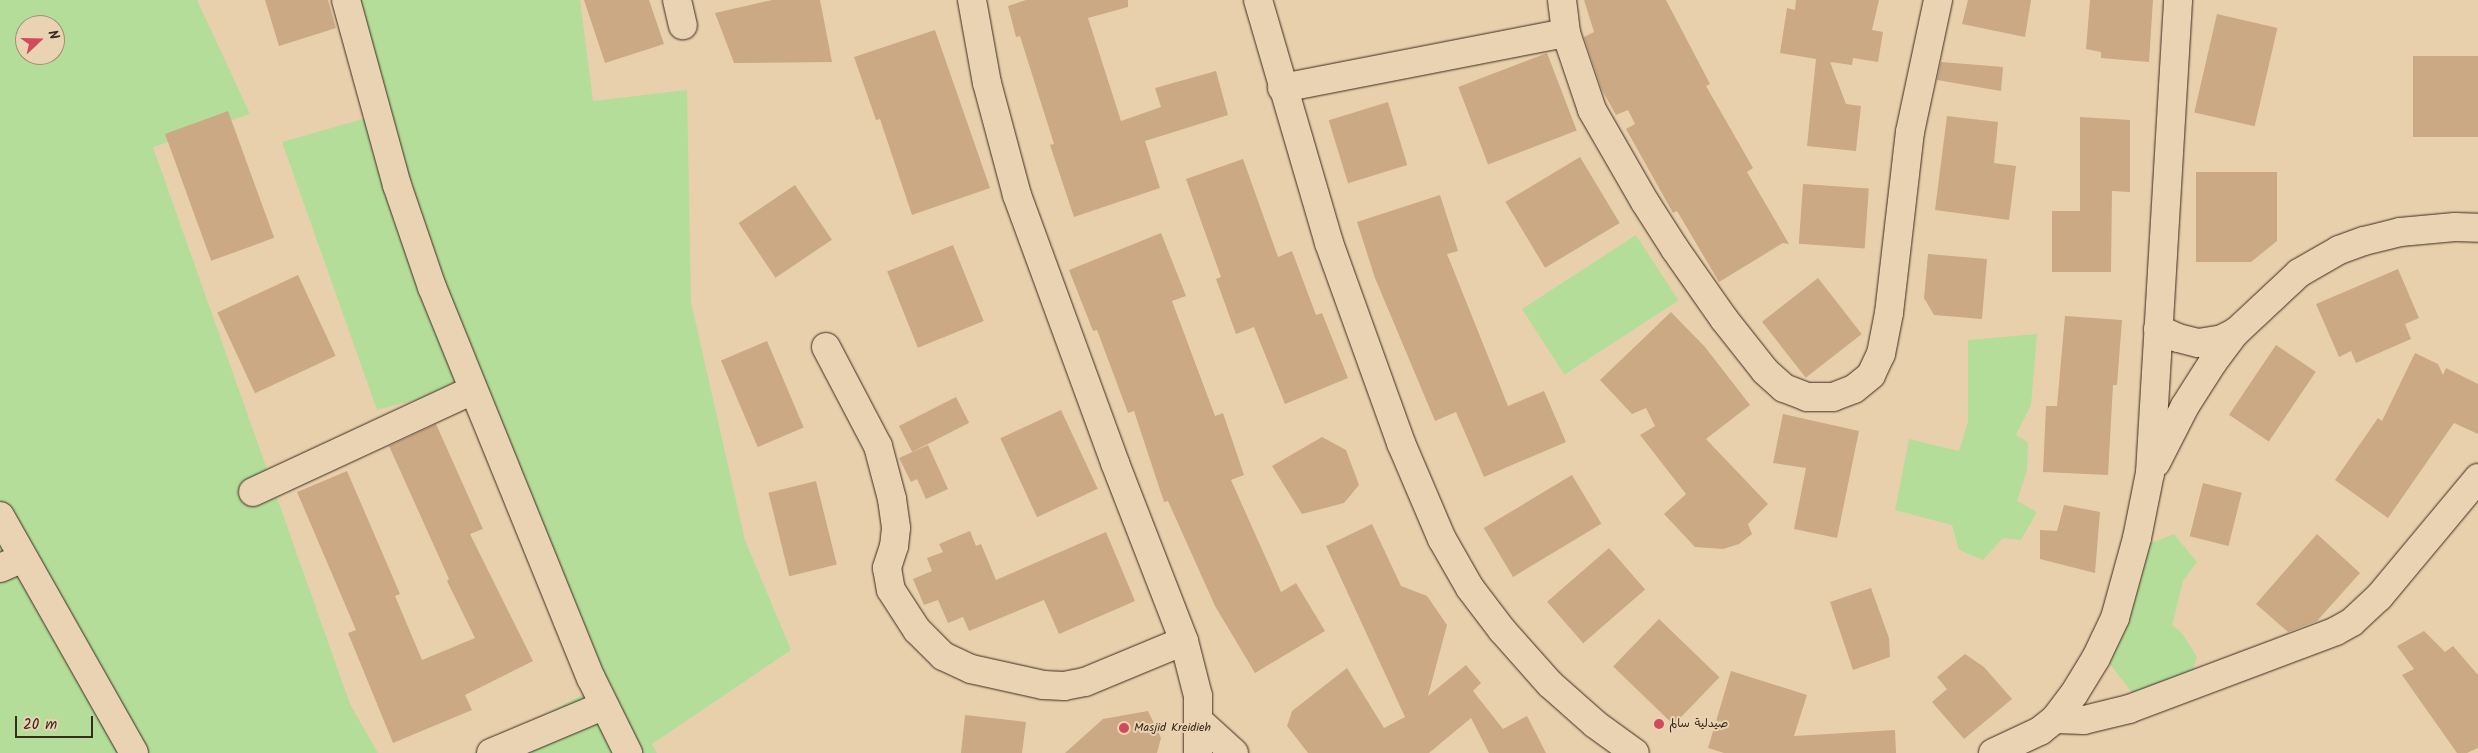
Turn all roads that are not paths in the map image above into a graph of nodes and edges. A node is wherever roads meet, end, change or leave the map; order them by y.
1 (346, 0) edge
2 (972, 0) edge
3 (1258, 0) edge
4 (1562, 0) edge
5 (1938, 0) edge
6 (2178, 0) edge
7 (1566, 33) junction
8 (1282, 88) junction
9 (2478, 228) edge
10 (2158, 329) junction
11 (2236, 332) junction
12 (826, 347) dead end
13 (473, 390) junction
14 (2150, 473) junction
15 (2478, 478) edge
16 (253, 492) dead end
17 (0, 516) edge
18 (11, 563) edge
19 (1184, 641) junction
20 (603, 706) junction
21 (2055, 719) junction
22 (1200, 722) junction
23 (134, 753) edge
24 (491, 753) edge
25 (628, 753) edge
26 (1198, 753) edge
27 (1234, 753) edge
28 (1635, 753) edge
29 (1992, 753) edge

1 - 13 street
2 - 19 street
3 - 8 street
4 - 7 street
5 - 7 street
6 - 10 street
7 - 8 street
8 - 28 street
9 - 11 street
10 - 11 street
10 - 14 street
11 - 14 street
12 - 19 street
13 - 16 street
13 - 20 street
14 - 21 street
15 - 21 street
17 - 18 street
18 - 23 street
19 - 22 street
20 - 24 street
20 - 25 street
21 - 29 street
22 - 26 street
22 - 27 street

